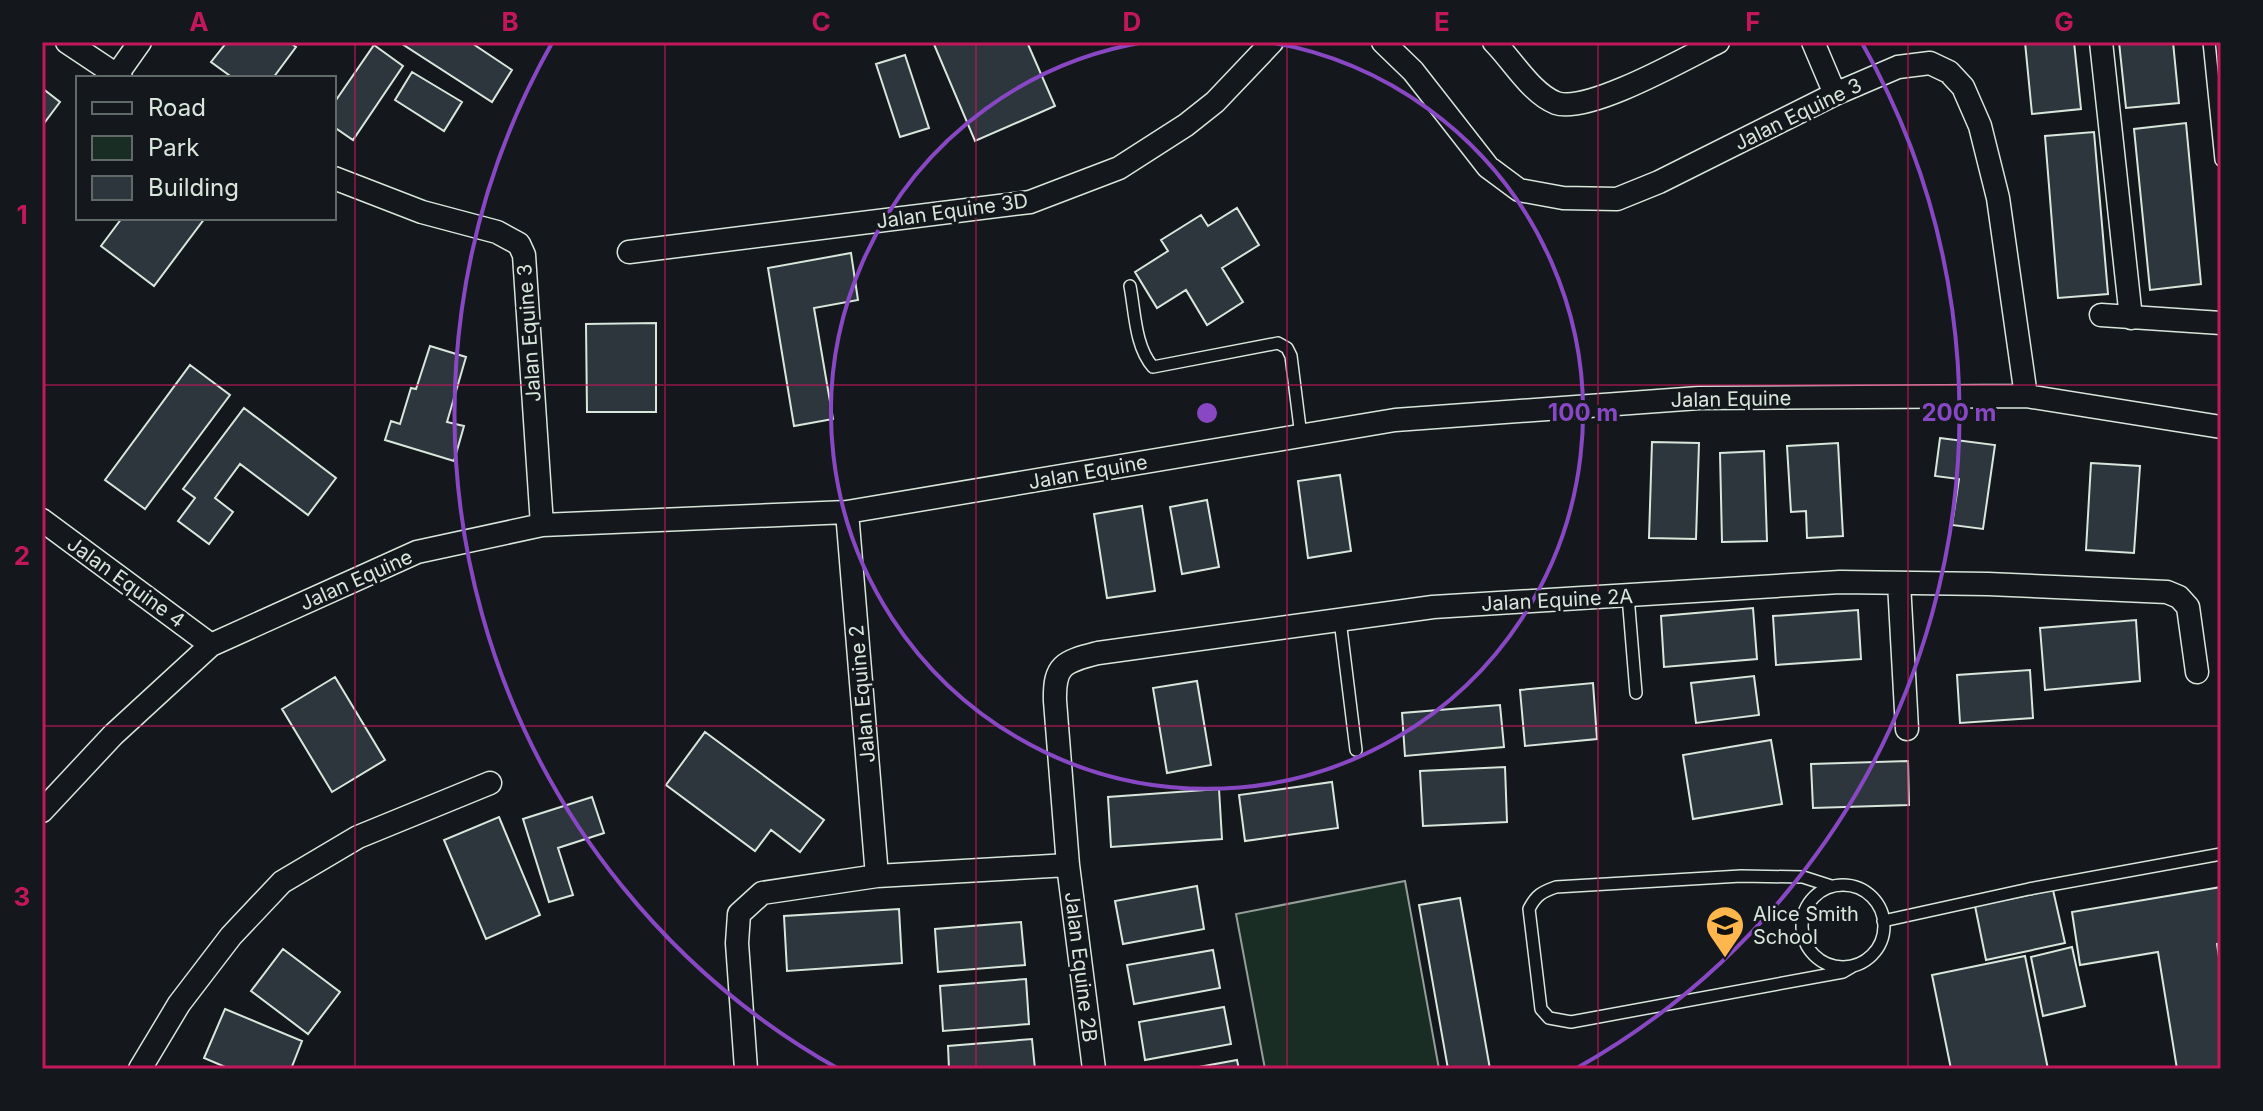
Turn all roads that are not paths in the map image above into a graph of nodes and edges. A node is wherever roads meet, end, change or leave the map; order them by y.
1 (67, 42) edge
2 (140, 42) edge
3 (1272, 42) edge
4 (1383, 42) edge
5 (1718, 42) edge
6 (1813, 42) edge
7 (2101, 42) edge
8 (2209, 42) edge
9 (1500, 48) edge
10 (117, 76) edge
11 (119, 76) edge
12 (1835, 94) junction
13 (2221, 160) edge
14 (336, 179) edge
15 (629, 252) dead end
16 (1130, 286) dead end
17 (2101, 315) dead end
18 (2131, 318) junction
19 (2221, 323) edge
20 (2026, 396) junction
21 (2221, 427) edge
22 (1301, 436) junction
23 (847, 512) junction
24 (42, 520) edge
25 (542, 525) junction
26 (1899, 583) junction
27 (1628, 596) junction
28 (1340, 620) junction
29 (211, 645) junction
30 (2197, 672) dead end
31 (1636, 693) dead end
32 (1907, 729) dead end
33 (1356, 750) dead end
34 (490, 783) dead end
35 (42, 811) edge
36 (2221, 854) edge
37 (1068, 865) junction
38 (877, 876) junction
39 (1831, 886) junction
40 (1883, 921) junction
41 (1855, 965) junction
42 (140, 1069) edge
43 (746, 1069) edge
44 (1094, 1069) edge

1 - 10 street
2 - 11 street
3 - 15 street, Jalan Equine 3D
4 - 12 street, Jalan Equine 3
5 - 9 street
6 - 12 street
7 - 18 street
8 - 13 lane
12 - 20 street, Jalan Equine 3
14 - 25 street, Jalan Equine 3
16 - 22 lane
17 - 18 street
18 - 19 street
20 - 21 street, Jalan Equine
20 - 22 street, Jalan Equine
22 - 23 street, Jalan Equine
23 - 25 street, Jalan Equine
23 - 38 street, Jalan Equine 2
24 - 29 street, Jalan Equine 4
25 - 29 street, Jalan Equine
26 - 27 street, Jalan Equine 2A
26 - 30 street, Jalan Equine 2A
26 - 32 street
27 - 28 street, Jalan Equine 2A
27 - 31 lane
28 - 33 lane
28 - 37 street, Jalan Equine 2A
29 - 35 street, Jalan Equine
34 - 42 street
36 - 40 lane
37 - 38 street
37 - 44 street, Jalan Equine 2B
38 - 43 street
39 - 40 lane
39 - 41 lane
39 - 41 lane
40 - 41 lane

